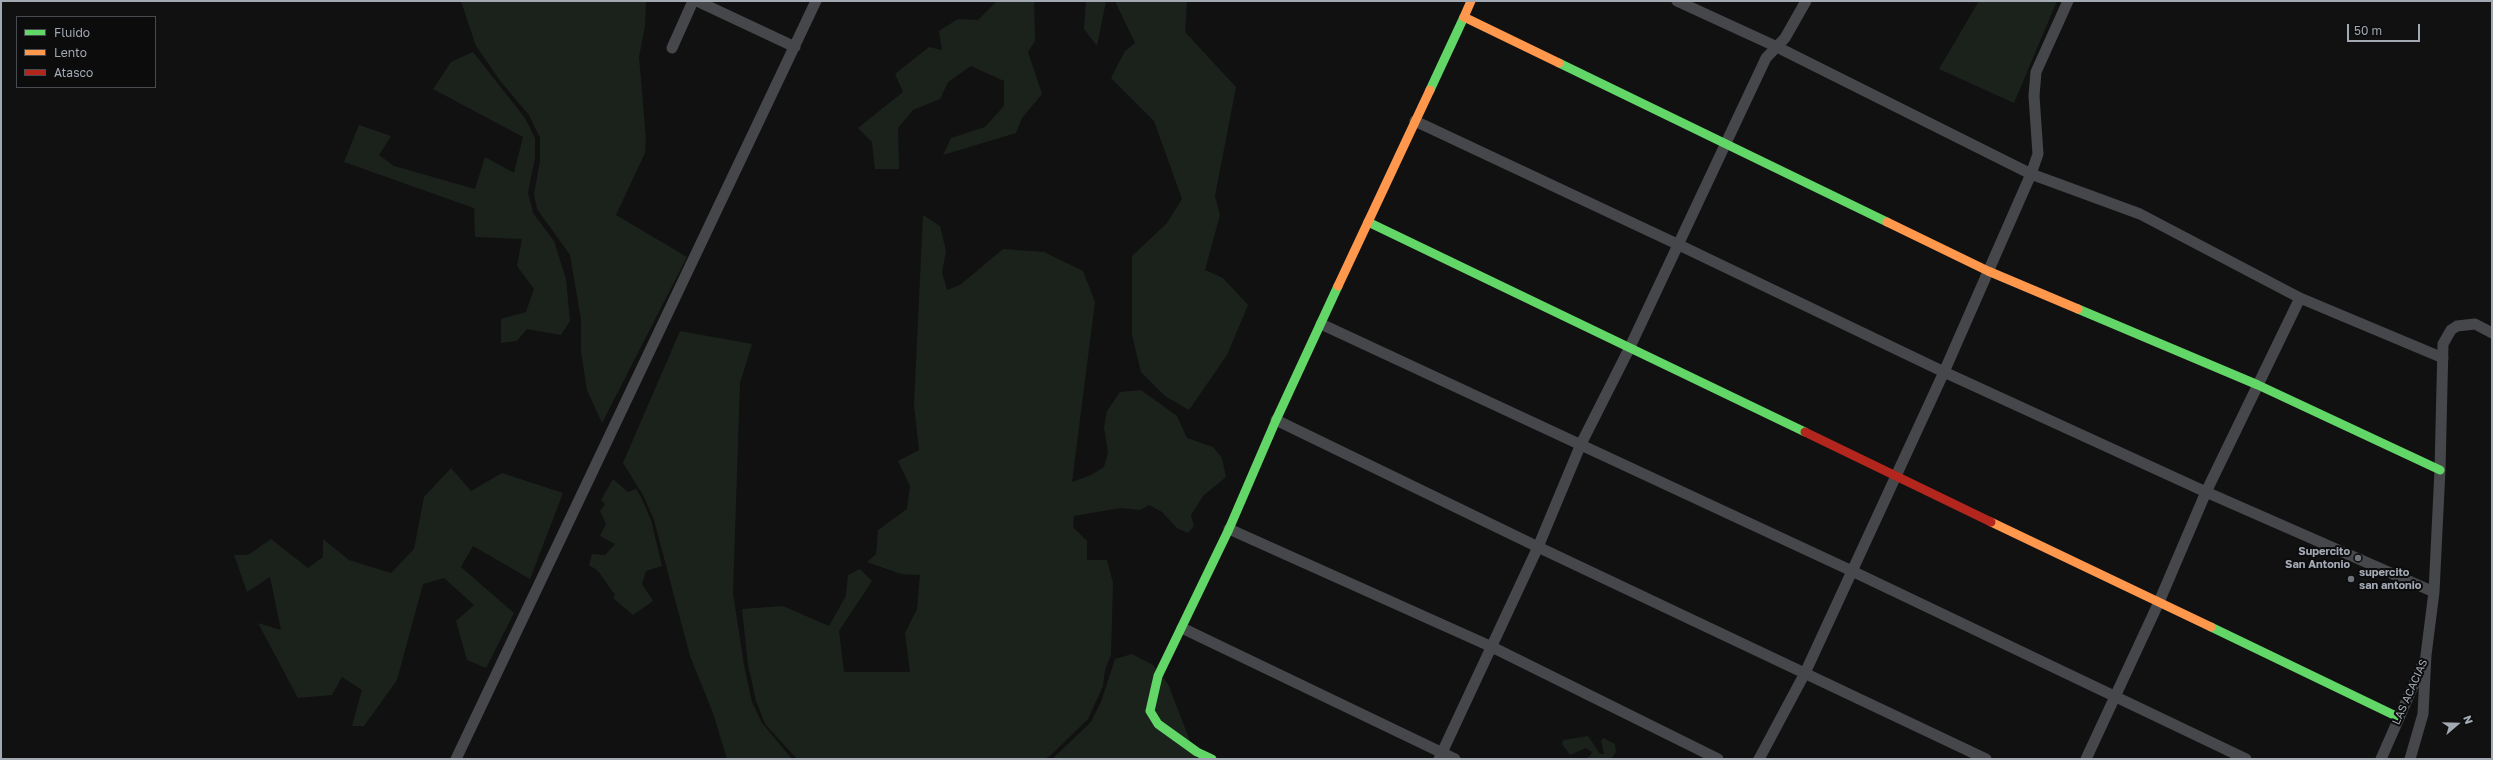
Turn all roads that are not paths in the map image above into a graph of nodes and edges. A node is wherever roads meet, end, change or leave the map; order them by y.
1 (693, 1) edge
2 (697, 1) edge
3 (816, 1) edge
4 (1471, 1) edge
5 (1677, 1) edge
6 (1806, 1) edge
7 (2068, 1) edge
8 (1464, 17) junction
9 (1775, 46) junction
10 (795, 47) junction
11 (672, 48) dead end
12 (1414, 121) junction
13 (1727, 143) junction
14 (2031, 174) junction
15 (1368, 222) junction
16 (1677, 244) junction
17 (1988, 271) junction
18 (2300, 298) junction
19 (1321, 324) junction
20 (2492, 333) edge
21 (1629, 349) junction
22 (2443, 358) junction
23 (1944, 372) junction
24 (2258, 385) junction
25 (1276, 420) junction
26 (1581, 444) junction
27 (2440, 470) junction
28 (1896, 476) junction
29 (2206, 492) junction
30 (1229, 529) junction
31 (1538, 547) junction
32 (1852, 571) junction
33 (2434, 592) junction
34 (2159, 602) junction
35 (1182, 628) junction
36 (1492, 647) junction
37 (2426, 655) junction
38 (1805, 673) junction
39 (2115, 696) junction
40 (2398, 717) junction
41 (1441, 756) edge
42 (456, 759) edge
43 (1212, 759) edge
44 (1455, 759) edge
45 (1718, 759) edge
46 (1760, 759) edge
47 (1986, 759) edge
48 (2086, 759) edge
49 (2246, 759) edge
50 (2381, 759) edge
51 (2410, 759) edge

1 - 11 street
2 - 10 street
3 - 10 street
4 - 8 street
5 - 9 street
6 - 9 street
7 - 14 street
8 - 12 street
8 - 13 street
9 - 13 street
9 - 14 street
10 - 42 street
12 - 15 street
12 - 16 street
13 - 16 street
13 - 17 street
14 - 17 street
14 - 18 street
15 - 19 street
15 - 21 street
16 - 21 street
16 - 23 street
17 - 23 street
17 - 24 street
18 - 22 street
18 - 24 street
19 - 25 street
19 - 26 street
20 - 22 street
21 - 26 street
21 - 28 street
22 - 27 street
23 - 28 street
23 - 29 street
24 - 27 street
24 - 29 street
25 - 30 street
25 - 31 street
26 - 31 street
26 - 32 street
27 - 33 street
28 - 32 street
28 - 34 street
29 - 33 street
29 - 34 street
30 - 35 street
30 - 36 street
31 - 36 street
31 - 38 street
32 - 38 street
32 - 39 street
33 - 37 street
34 - 39 street
34 - 40 street
35 - 41 street
35 - 43 street
36 - 41 street
36 - 45 street
37 - 40 street, LAS ACACIAS
37 - 51 street, LAS ACACIAS
38 - 46 street
38 - 47 street
39 - 48 street
39 - 49 street
40 - 50 street, LAS ACACIAS
41 - 44 street

